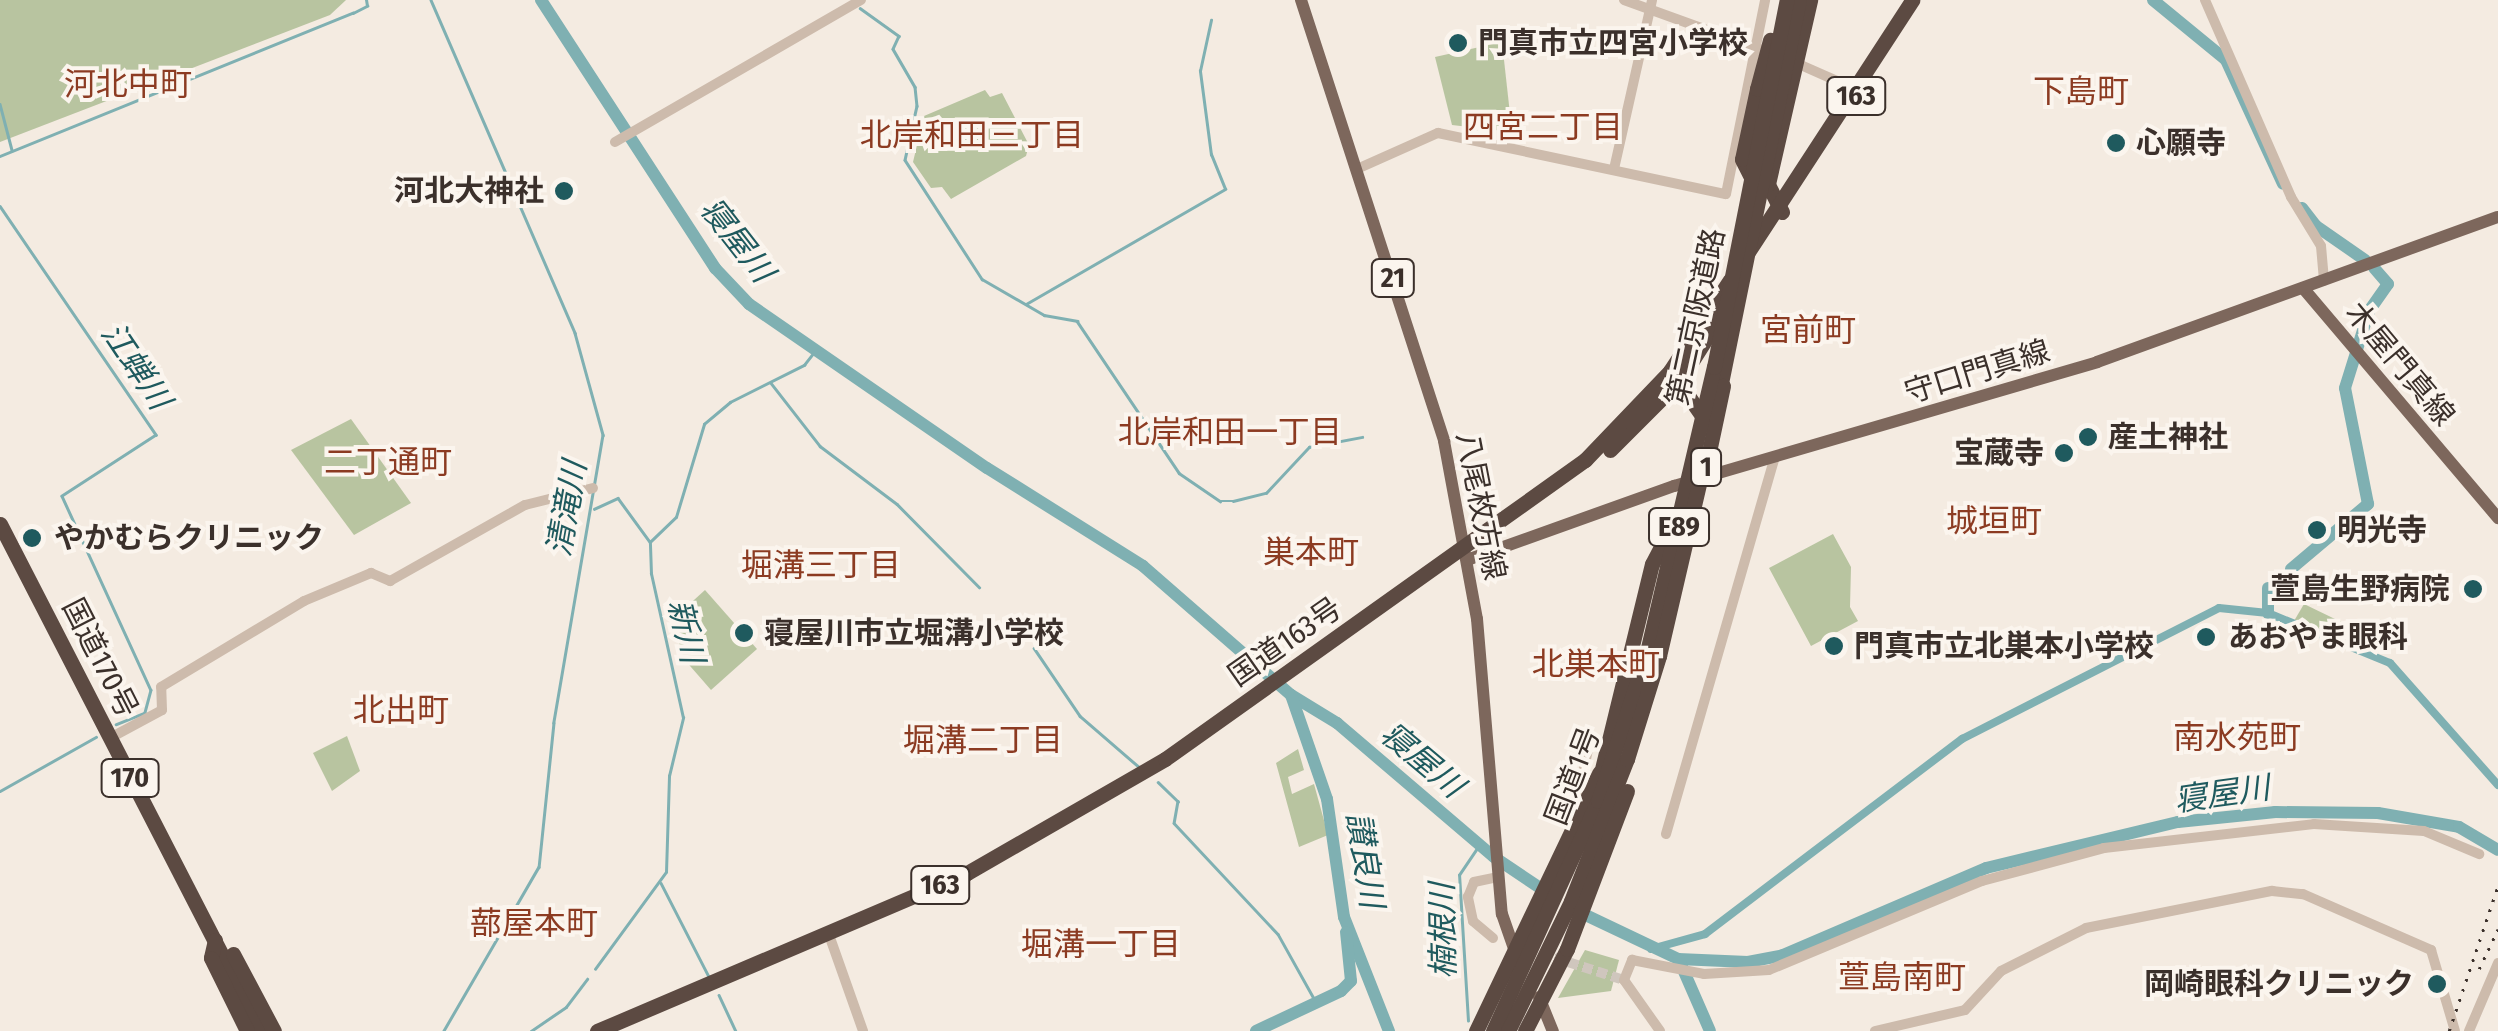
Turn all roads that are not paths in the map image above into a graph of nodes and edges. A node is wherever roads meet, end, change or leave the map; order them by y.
1 (861, 0) edge
2 (1301, 0) edge
3 (1624, 0) edge
4 (1765, 0) edge
5 (1784, 0) edge
6 (1800, 0) edge
7 (1810, 0) edge
8 (1912, 0) edge
9 (1920, 0) edge
10 (2205, 0) edge
11 (1651, 4) edge
12 (1756, 48) junction
13 (1799, 63) junction
14 (1853, 88) junction
15 (617, 142) dead end
16 (1733, 162) junction
17 (1357, 169) junction
18 (1614, 169) junction
19 (1761, 194) junction
20 (1780, 210) junction
21 (2498, 217) edge
22 (2324, 281) junction
23 (2303, 288) junction
24 (1675, 376) junction
25 (1774, 459) junction
26 (1702, 478) junction
27 (594, 488) dead end
28 (2498, 518) edge
29 (1, 530) edge
30 (1496, 546) junction
31 (1466, 554) junction
32 (1646, 681) junction
33 (1642, 713) junction
34 (110, 738) junction
35 (1590, 741) dead end
36 (1593, 806) junction
37 (1666, 834) dead end
38 (2479, 854) dead end
39 (1498, 875) junction
40 (1552, 904) junction
41 (828, 936) junction
42 (1493, 938) dead end
43 (214, 940) junction
44 (2498, 963) edge
45 (1523, 967) junction
46 (1534, 986) junction
47 (247, 1031) edge
48 (261, 1031) edge
49 (274, 1031) edge
50 (597, 1031) edge
51 (614, 1031) edge
52 (863, 1031) edge
53 (1476, 1031) edge
54 (1492, 1031) edge
55 (1509, 1031) edge
56 (1525, 1031) edge
57 (1553, 1031) edge
58 (1660, 1031) edge
59 (1875, 1031) edge
60 (2455, 1031) edge
61 (2469, 1031) edge

1 - 15 street
2 - 17 main road, 八尾枚方線 / 21
3 - 11 street
4 - 12 street
5 - 19 highway, bridge
5 - 32 highway, 第二京阪道路 / E89, bridge
5 - 36 highway, 国道1号 / 1, bridge
6 - 32 highway, 国道1号 / 1, bridge
6 - 33 highway, 第二京阪道路 / E89, bridge
7 - 13 highway
8 - 14 highway, 国道163号 / 163
9 - 20 highway, 国道163号 / 163
10 - 22 street
11 - 12 street
11 - 18 street
12 - 13 street
12 - 16 street
13 - 14 street
13 - 20 highway
14 - 20 highway, 国道163号 / 163
16 - 18 street
16 - 19 street
17 - 18 street
17 - 31 main road, 八尾枚方線 / 21
19 - 20 highway
20 - 24 highway, 国道163号 / 163
21 - 22 main road, 守口門真線
22 - 23 main road, 守口門真線
23 - 25 main road, 守口門真線
23 - 28 main road, 木屋門真線
24 - 26 highway
24 - 30 highway, 国道163号 / 163
24 - 31 highway, 国道163号 / 163
25 - 26 main road, 守口門真線
25 - 37 street
26 - 30 main road, 守口門真線
26 - 32 highway, bridge
26 - 36 highway, bridge
27 - 34 street
29 - 34 highway, 国道170号 / 170
30 - 31 highway, 国道163号 / 163
31 - 39 main road, 八尾枚方線 / 21
31 - 41 highway, 国道163号 / 163
32 - 46 highway, 国道1号 / 1, bridge
32 - 53 highway, bridge
32 - 54 highway, 第二京阪道路 / E89, bridge
33 - 55 highway, 第二京阪道路 / E89, bridge
33 - 56 highway, bridge
34 - 43 highway, 国道170号 / 170
35 - 40 street, bridge
36 - 40 highway, 国道1号 / 1, bridge
38 - 58 street
39 - 42 street
39 - 45 main road, 八尾枚方線 / 21
40 - 45 highway, 国道1号 / 1
41 - 50 highway, 国道163号 / 163
41 - 51 highway, 国道163号 / 163
41 - 52 street
43 - 47 highway, 170
43 - 48 highway, 国道170号 / 170
43 - 49 highway, 170
44 - 61 street
45 - 46 main road, 八尾枚方線 / 21
45 - 54 highway, 国道1号 / 1
46 - 55 highway, 国道1号 / 1
46 - 57 main road, 八尾枚方線 / 21
59 - 60 street

